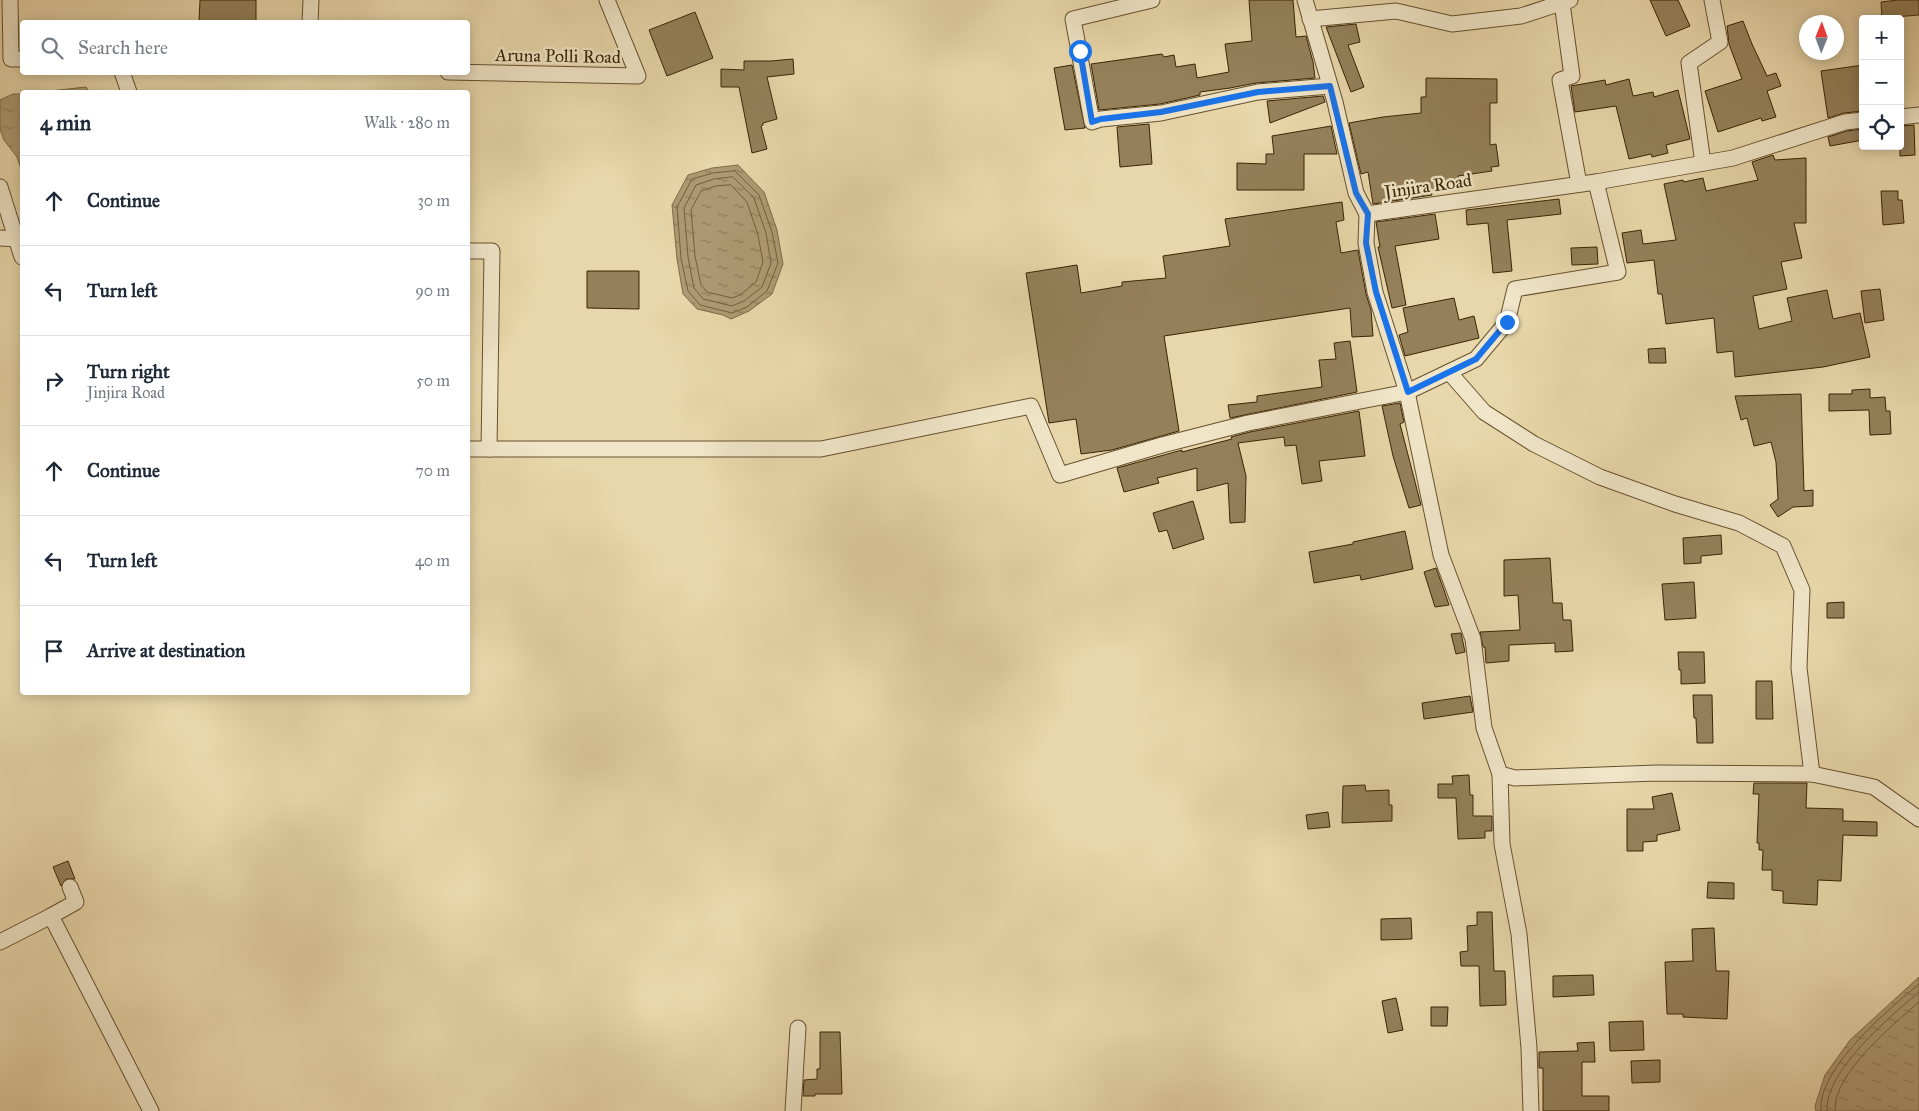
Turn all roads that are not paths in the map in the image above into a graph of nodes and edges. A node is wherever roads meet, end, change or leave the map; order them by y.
1 (10, 0) edge
2 (311, 0) edge
3 (607, 0) edge
4 (1152, 0) edge
5 (1305, 0) edge
6 (1712, 0) edge
7 (1566, 1) edge
8 (1310, 19) junction
9 (310, 20) edge
10 (11, 59) edge
11 (470, 72) edge
12 (123, 75) edge
13 (1330, 86) junction
14 (129, 90) edge
15 (1919, 115) edge
16 (1904, 117) edge
17 (1859, 120) edge
18 (1703, 163) junction
19 (1596, 182) junction
20 (1579, 184) junction
21 (0, 187) edge
22 (1368, 214) junction
23 (0, 238) edge
24 (17, 239) junction
25 (20, 250) edge
26 (470, 251) edge
27 (1449, 372) junction
28 (1408, 392) junction
29 (470, 449) edge
30 (489, 449) junction
31 (1500, 774) junction
32 (1812, 774) junction
33 (1919, 819) edge
34 (70, 887) dead end
35 (51, 916) junction
36 (0, 942) edge
37 (798, 1028) dead end
38 (151, 1111) edge
39 (793, 1111) edge
40 (1531, 1111) edge

1 - 10 street
2 - 9 street
3 - 11 street, Aruna Polli Road
4 - 13 street
5 - 8 street, Jinjira Road
6 - 18 street
7 - 8 street
7 - 20 street
8 - 13 street, Jinjira Road
12 - 14 street
13 - 22 street, Jinjira Road
15 - 16 street
17 - 18 street, Jinjira Road
18 - 19 street, Jinjira Road
19 - 20 street, Jinjira Road
19 - 27 street
20 - 22 street, Jinjira Road
21 - 24 street
22 - 28 street
23 - 24 street
24 - 25 street
26 - 30 street
27 - 28 street
27 - 32 street
28 - 30 street
28 - 31 street
29 - 30 street
31 - 32 street
31 - 40 street
32 - 33 street
34 - 35 street
35 - 36 street
35 - 38 street
37 - 39 street

